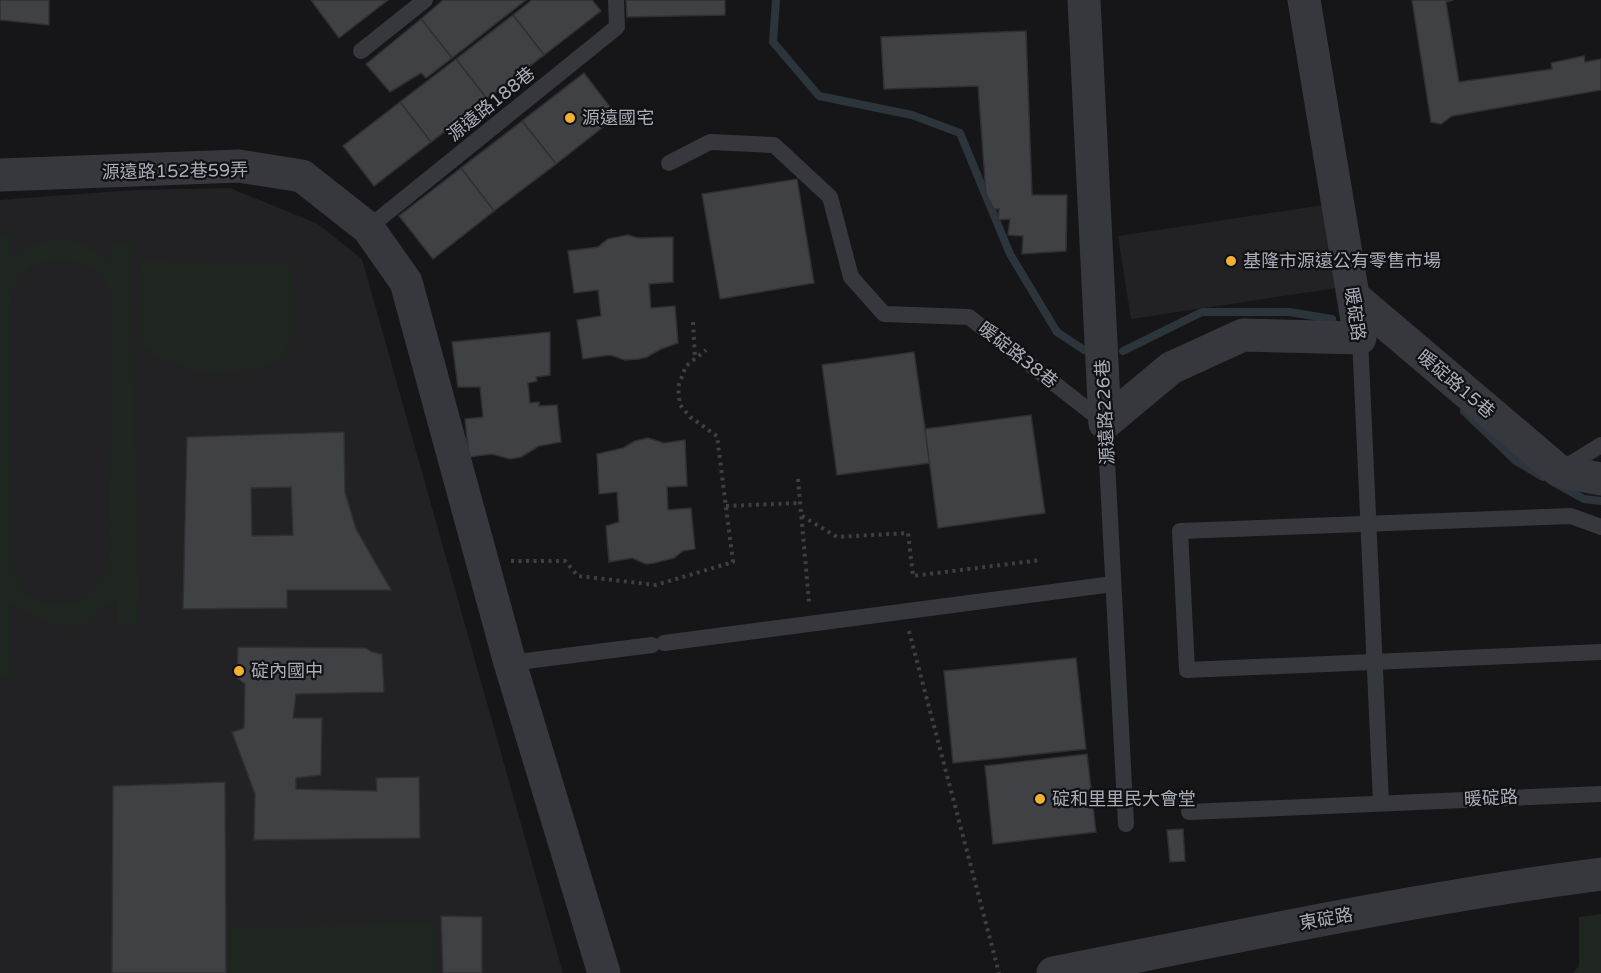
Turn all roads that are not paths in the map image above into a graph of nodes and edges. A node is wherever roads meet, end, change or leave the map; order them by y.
1 (425, 0) edge
2 (616, 0) edge
3 (1084, 0) edge
4 (1304, 0) edge
5 (361, 51) dead end
6 (669, 163) dead end
7 (0, 175) edge
8 (368, 228) junction
9 (1353, 296) junction
10 (1360, 338) junction
11 (1106, 423) junction
12 (1601, 445) edge
13 (1559, 471) junction
14 (1601, 478) edge
15 (1368, 523) junction
16 (1601, 527) edge
17 (1113, 584) junction
18 (1601, 652) edge
19 (1374, 662) junction
20 (510, 663) junction
21 (1601, 794) edge
22 (1381, 803) junction
23 (1189, 812) dead end
24 (1126, 824) dead end
25 (1601, 874) edge
26 (604, 973) edge
27 (1053, 973) edge

1 - 5 lane
2 - 8 lane, 源遠路188巷
3 - 11 street, 源遠路226巷
4 - 9 street, 暖碇路
6 - 11 lane, 暖碇路38巷
7 - 8 street, 源遠路152巷59弄
8 - 20 street, 源遠路152巷59弄
9 - 10 street, 暖碇路
9 - 13 street, 暖碇路15巷
10 - 11 street
10 - 15 lane, 暖碇路
11 - 17 lane, 源遠路226巷
12 - 13 lane
13 - 14 street
15 - 16 lane
15 - 19 lane, 暖碇路
15 - 19 lane
17 - 20 lane
17 - 24 lane, 源遠路226巷
18 - 19 lane
19 - 22 lane, 暖碇路
20 - 26 street, 源遠路152巷59弄
21 - 22 lane, 暖碇路
22 - 23 lane, 暖碇路
25 - 27 street, 東碇路

